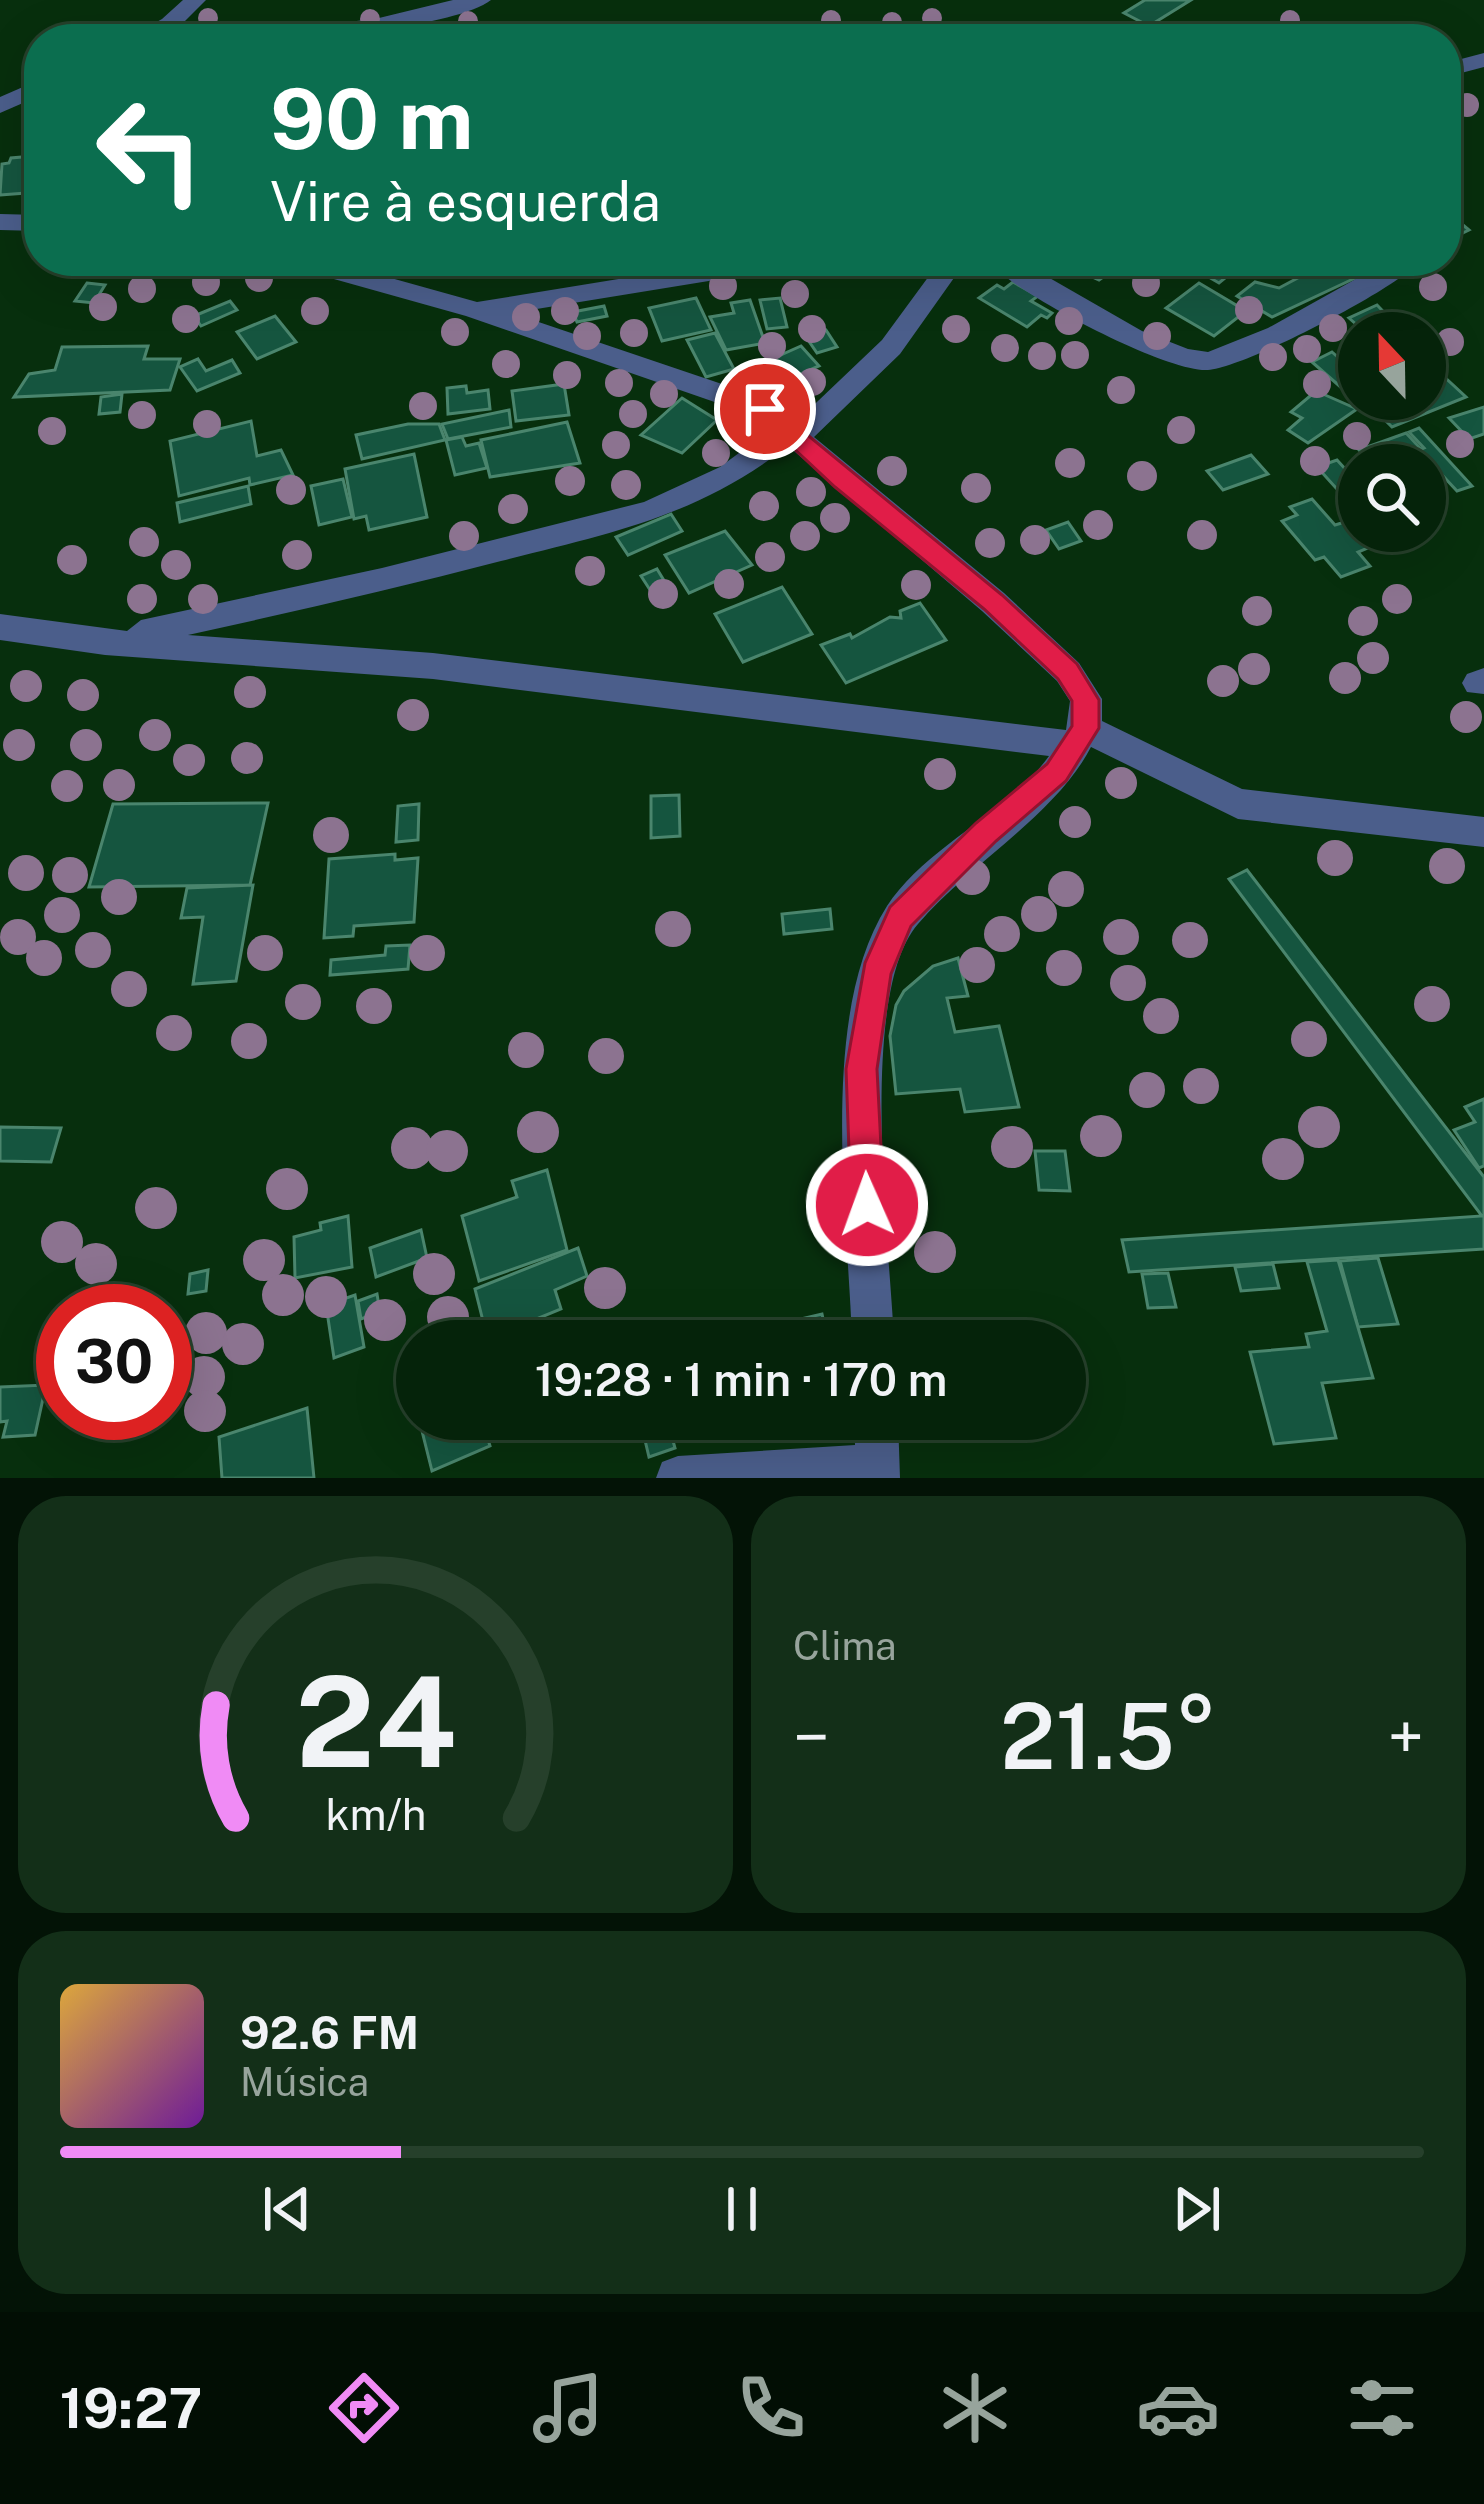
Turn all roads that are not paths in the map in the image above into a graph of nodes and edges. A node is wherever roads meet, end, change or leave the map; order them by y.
1 (480, 0) edge
2 (379, 24) edge
3 (354, 276) edge
4 (688, 276) edge
5 (942, 276) edge
6 (1027, 276) edge
7 (1380, 276) edge
8 (475, 310) junction
9 (794, 433) junction
10 (0, 627) edge
11 (104, 642) junction
12 (1080, 736) junction
13 (1484, 832) edge
14 (872, 1320) edge
15 (877, 1440) edge
16 (878, 1472) edge
17 (678, 1478) edge

1 - 2 street
3 - 8 street
4 - 8 street
5 - 9 street
6 - 7 street
8 - 9 street
9 - 11 street
9 - 12 street
10 - 11 street
11 - 12 street
12 - 13 street
12 - 14 street
15 - 16 street
16 - 17 street

